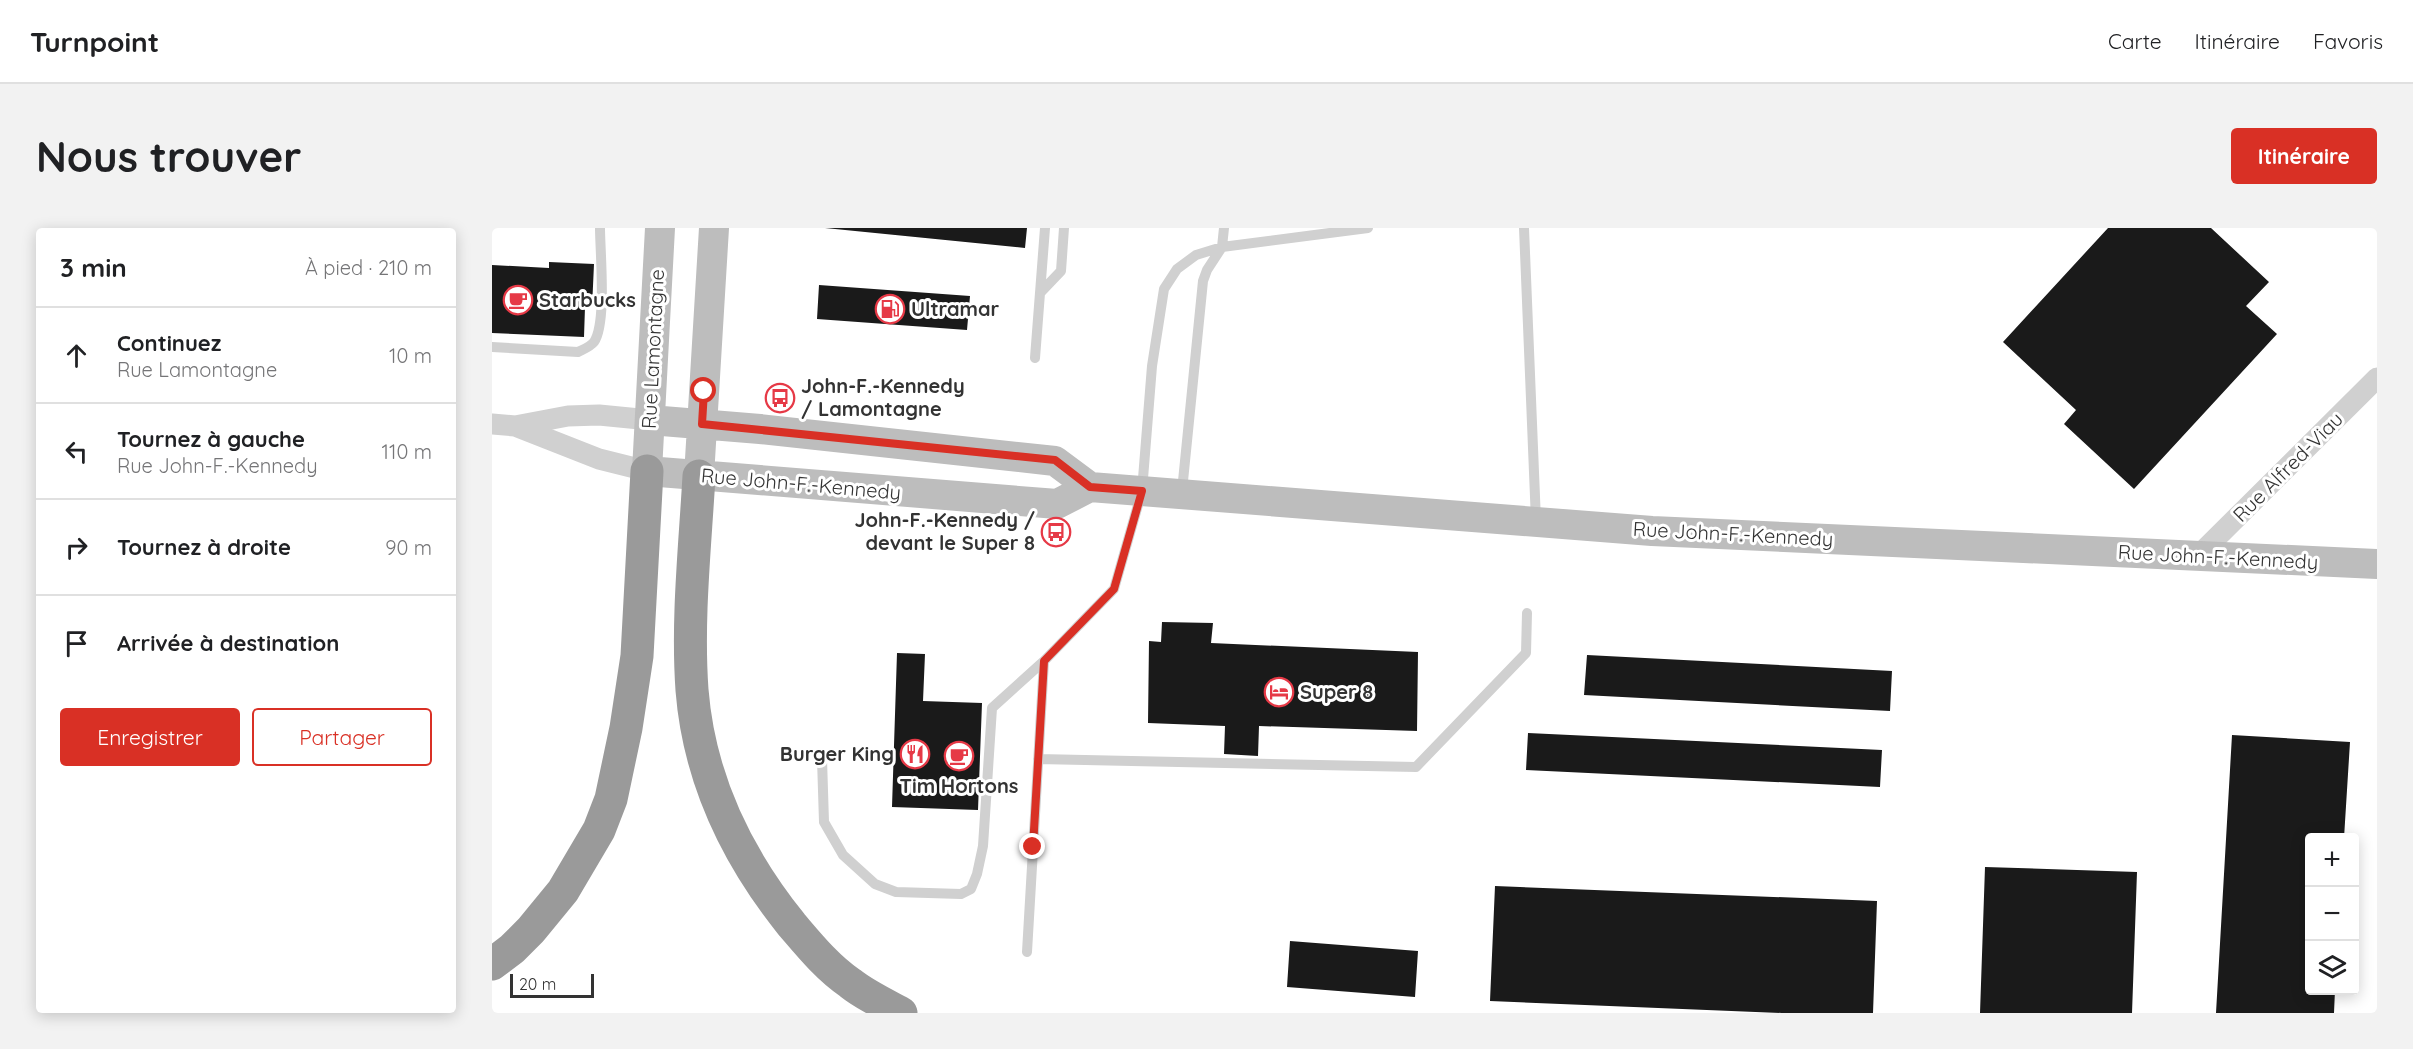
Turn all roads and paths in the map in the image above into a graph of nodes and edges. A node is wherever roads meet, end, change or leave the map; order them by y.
1 (600, 228) edge
2 (660, 228) edge
3 (714, 228) edge
4 (1045, 228) edge
5 (1064, 228) edge
6 (1224, 228) edge
7 (1368, 228) edge
8 (1524, 228) edge
9 (1222, 247) junction
10 (1040, 293) junction
11 (492, 347) edge
12 (1035, 358) dead end
13 (2377, 378) edge
14 (650, 420) junction
15 (492, 424) edge
16 (702, 424) junction
17 (515, 426) junction
18 (647, 471) junction
19 (699, 476) junction
20 (1090, 487) junction
21 (1142, 491) junction
22 (1181, 494) junction
23 (1536, 522) junction
24 (2199, 555) junction
25 (2377, 564) edge
26 (1527, 613) dead end
27 (1044, 661) junction
28 (822, 759) dead end
29 (1038, 759) junction
30 (1027, 952) dead end
31 (492, 964) edge
32 (901, 1013) edge

1 - 11 lane
2 - 14 street, Rue Lamontagne
3 - 16 street
4 - 10 lane
5 - 10 lane
6 - 9 lane
7 - 9 lane
8 - 23 lane
9 - 21 lane
9 - 22 lane
10 - 12 lane
13 - 24 street, Rue Alfred-Viau
14 - 16 street, Rue John-F.-Kennedy
14 - 17 street, Rue John-F.-Kennedy
14 - 18 street, Rue Lamontagne
15 - 17 street, Rue John-F.-Kennedy
16 - 19 street
16 - 20 street, Rue John-F.-Kennedy
17 - 18 street, Rue John-F.-Kennedy
18 - 19 street, Rue John-F.-Kennedy
18 - 31 highway
19 - 20 street, Rue John-F.-Kennedy
19 - 32 highway
20 - 21 street, Rue John-F.-Kennedy
21 - 22 street, Rue John-F.-Kennedy
21 - 27 lane
22 - 23 street, Rue John-F.-Kennedy
23 - 24 street, Rue John-F.-Kennedy
24 - 25 street, Rue John-F.-Kennedy
26 - 29 lane
27 - 28 lane
27 - 29 lane
29 - 30 lane

